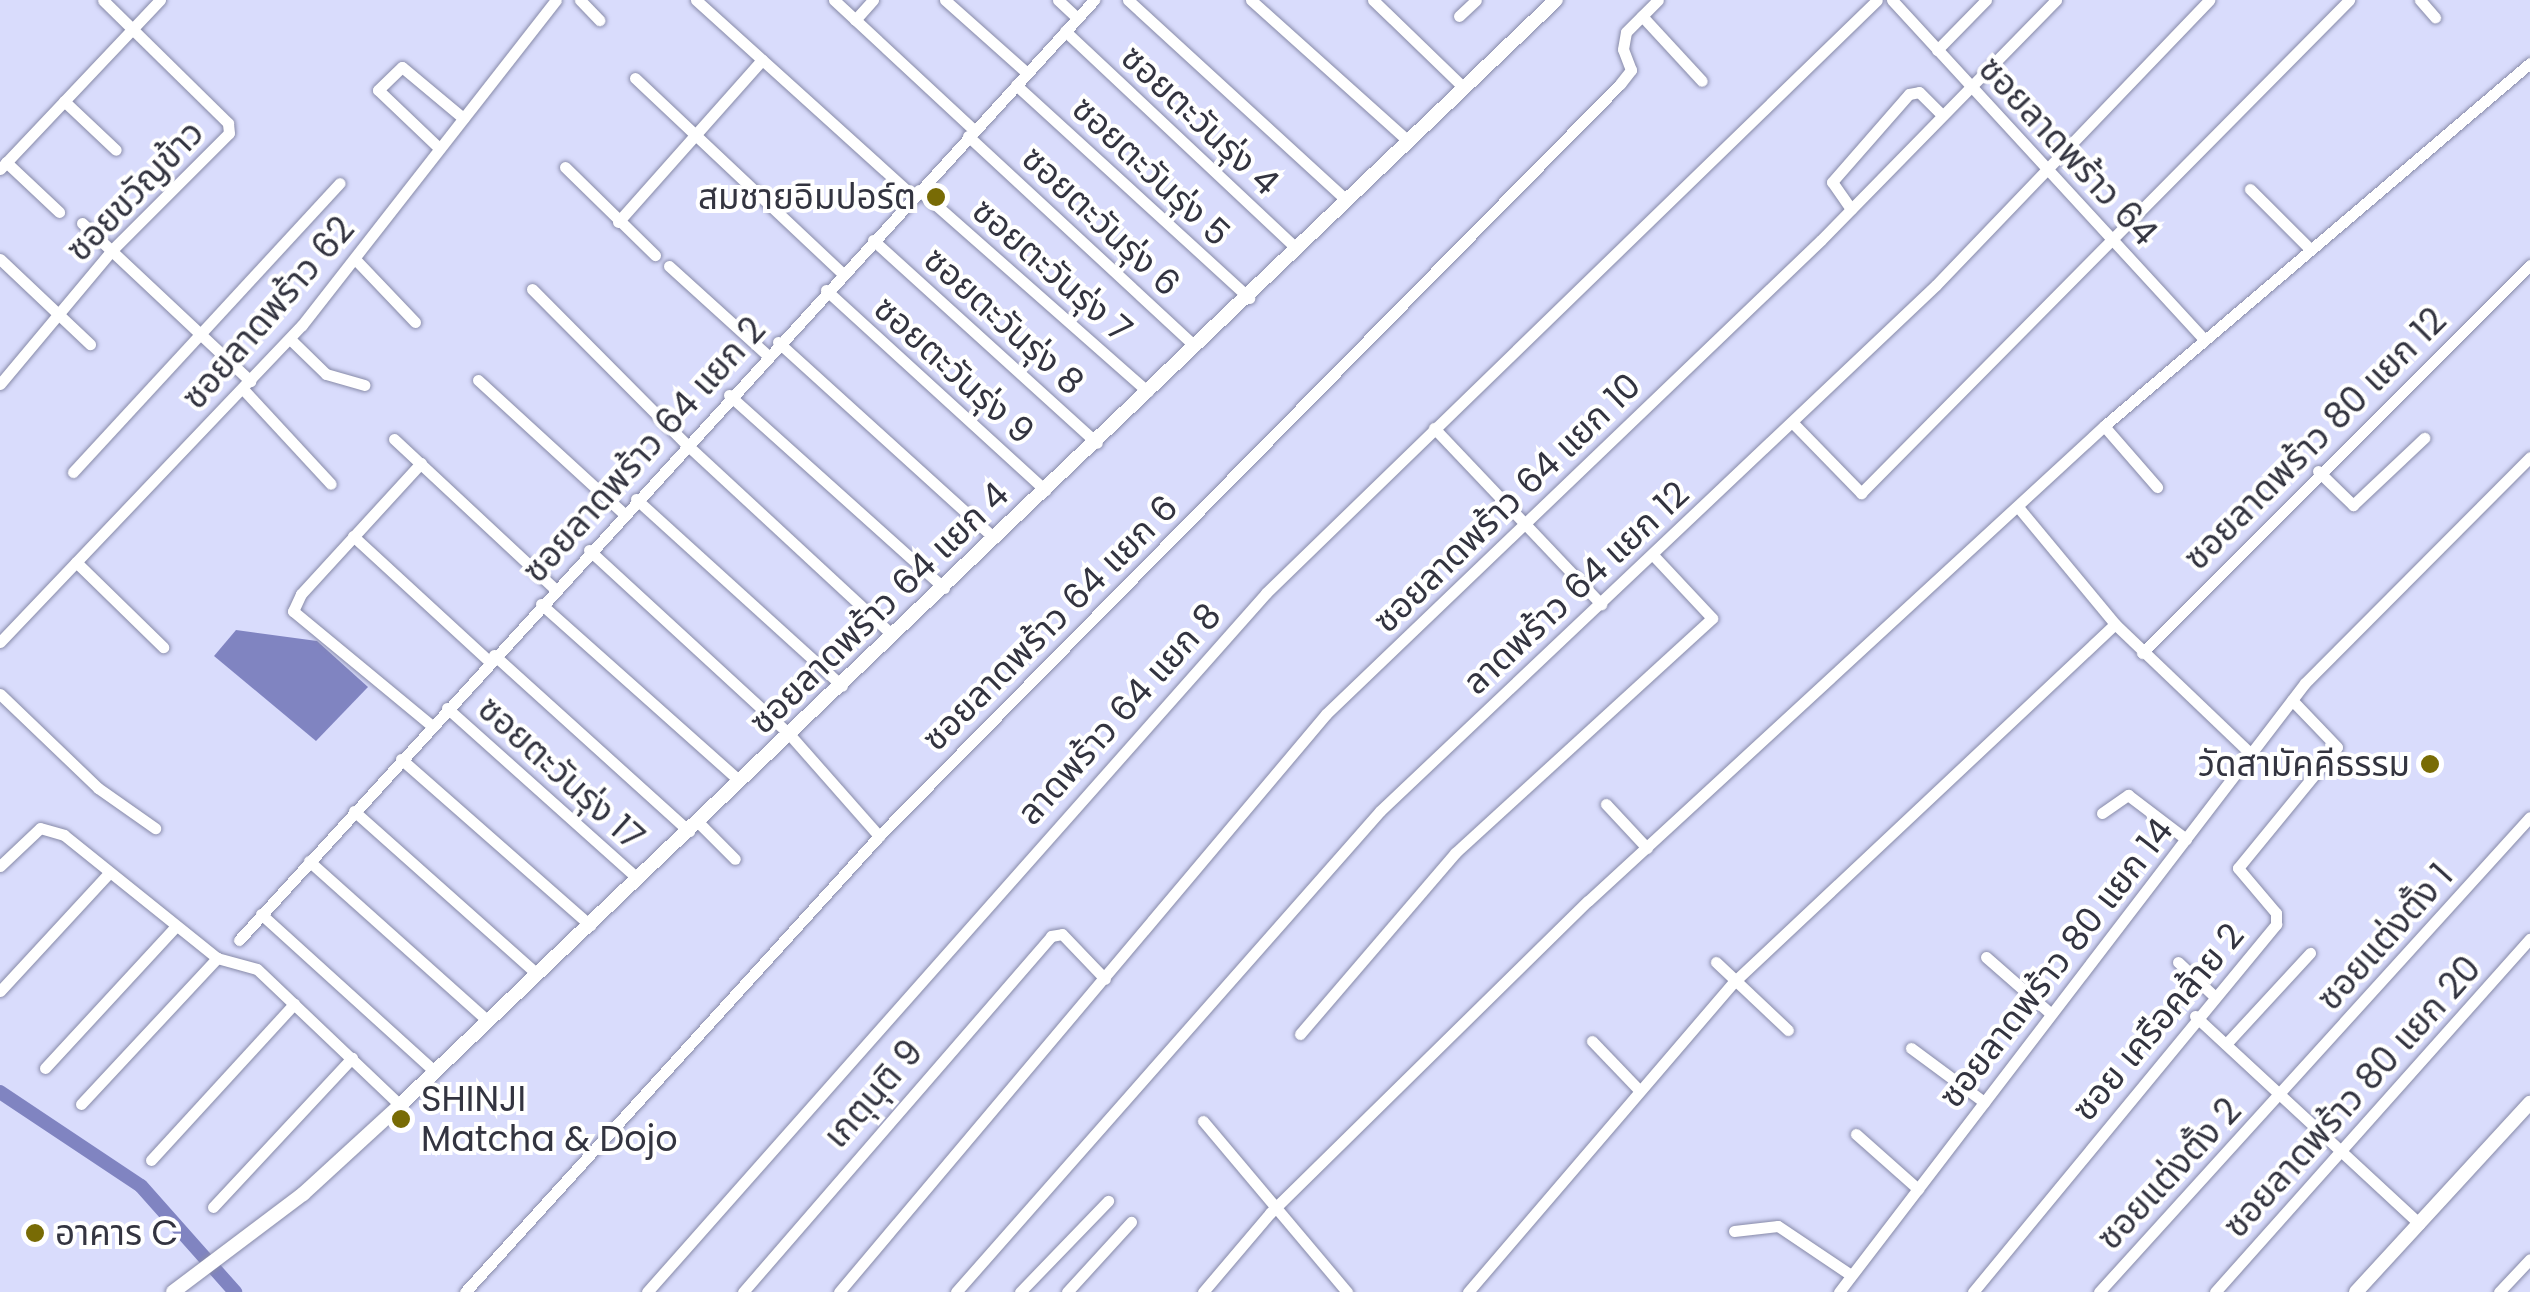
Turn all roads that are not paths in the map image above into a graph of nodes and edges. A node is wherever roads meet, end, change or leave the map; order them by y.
1 (103, 0) edge
2 (160, 0) edge
3 (556, 0) edge
4 (580, 0) edge
5 (696, 0) edge
6 (834, 0) edge
7 (873, 0) edge
8 (945, 0) edge
9 (1058, 0) edge
10 (1094, 0) edge
11 (1128, 0) edge
12 (1252, 0) edge
13 (1373, 0) edge
14 (1476, 0) edge
15 (1556, 0) edge
16 (1658, 0) edge
17 (1877, 0) edge
18 (1892, 0) edge
19 (1986, 0) edge
20 (2056, 0) edge
21 (2209, 0) edge
22 (2349, 0) edge
23 (2420, 0) edge
24 (1459, 16) dead end
25 (1642, 16) junction
26 (1078, 18) junction
27 (2434, 18) dead end
28 (599, 20) dead end
29 (855, 20) junction
30 (133, 29) junction
31 (1065, 31) junction
32 (1938, 50) junction
33 (762, 60) junction
34 (2530, 63) edge
35 (1027, 72) junction
36 (635, 78) dead end
37 (1702, 81) dead end
38 (1016, 84) junction
39 (1969, 84) junction
40 (1463, 87) junction
41 (64, 101) junction
42 (1941, 114) junction
43 (463, 118) junction
44 (971, 133) junction
45 (694, 134) junction
46 (1408, 141) junction
47 (439, 148) junction
48 (116, 150) dead end
49 (3, 166) edge
50 (565, 166) dead end
51 (2048, 169) junction
52 (340, 184) dead end
53 (2250, 189) dead end
54 (916, 193) junction
55 (1347, 201) junction
56 (1852, 208) junction
57 (58, 212) dead end
58 (618, 222) junction
59 (82, 223) dead end
60 (873, 240) junction
61 (2114, 241) junction
62 (1297, 249) junction
63 (2310, 249) junction
64 (112, 250) junction
65 (655, 256) dead end
66 (0, 259) edge
67 (355, 259) junction
68 (669, 266) dead end
69 (2530, 266) edge
70 (842, 274) junction
71 (532, 289) dead end
72 (826, 290) junction
73 (1249, 298) junction
74 (60, 314) junction
75 (415, 322) dead end
76 (202, 335) junction
77 (290, 339) junction
78 (2204, 339) junction
79 (778, 342) junction
80 (90, 344) dead end
81 (1195, 346) junction
82 (766, 355) junction
83 (478, 380) dead end
84 (0, 384) edge
85 (247, 385) junction
86 (364, 385) dead end
87 (1148, 392) junction
88 (729, 396) junction
89 (1793, 423) junction
90 (2104, 426) junction
91 (1434, 428) junction
92 (2424, 438) dead end
93 (394, 439) dead end
94 (1098, 443) junction
95 (686, 444) junction
96 (2530, 457) edge
97 (421, 463) junction
98 (2318, 471) junction
99 (73, 472) dead end
100 (332, 484) dead end
101 (2157, 487) dead end
102 (1045, 490) junction
103 (636, 498) junction
104 (2018, 508) junction
105 (622, 513) junction
106 (1525, 525) junction
107 (353, 536) junction
108 (994, 538) junction
109 (589, 550) junction
110 (1653, 556) junction
111 (76, 562) junction
112 (555, 588) junction
113 (944, 588) junction
114 (541, 604) junction
115 (1600, 604) junction
116 (2114, 624) junction
117 (892, 635) junction
118 (0, 642) edge
119 (164, 647) dead end
120 (2142, 653) junction
121 (492, 658) junction
122 (842, 686) junction
123 (0, 694) edge
124 (2292, 700) junction
125 (447, 708) junction
126 (431, 725) junction
127 (790, 735) junction
128 (2251, 754) junction
129 (400, 760) junction
130 (740, 782) junction
131 (1606, 804) dead end
132 (354, 811) junction
133 (2102, 813) dead end
134 (2530, 817) edge
135 (694, 827) junction
136 (155, 828) dead end
137 (879, 836) junction
138 (2186, 839) junction
139 (1646, 848) junction
140 (736, 859) dead end
141 (309, 861) junction
142 (0, 866) edge
143 (108, 874) junction
144 (638, 879) junction
145 (261, 914) junction
146 (590, 924) junction
147 (176, 926) junction
148 (239, 940) dead end
149 (2530, 940) edge
150 (2310, 953) dead end
151 (1986, 956) dead end
152 (217, 958) junction
153 (1716, 962) dead end
154 (2178, 962) dead end
155 (537, 974) junction
156 (1104, 979) junction
157 (1735, 981) junction
158 (0, 992) edge
159 (2213, 995) junction
160 (294, 1004) junction
161 (2051, 1014) junction
162 (2195, 1016) junction
163 (488, 1022) junction
164 (1788, 1030) dead end
165 (1300, 1034) dead end
166 (1592, 1042) dead end
167 (2226, 1044) junction
168 (1911, 1048) dead end
169 (352, 1058) junction
170 (45, 1068) dead end
171 (434, 1071) junction
172 (1640, 1091) junction
173 (2280, 1094) junction
174 (1984, 1102) junction
175 (2530, 1103) edge
176 (81, 1104) dead end
177 (400, 1104) junction
178 (1203, 1121) dead end
179 (1856, 1134) dead end
180 (2342, 1149) junction
181 (151, 1160) dead end
182 (1918, 1189) junction
183 (1108, 1201) dead end
184 (213, 1207) dead end
185 (1276, 1208) junction
186 (1131, 1222) dead end
187 (2420, 1224) junction
188 (1734, 1231) dead end
189 (2530, 1259) edge
190 (1851, 1276) junction
191 (173, 1292) edge
192 (466, 1292) edge
193 (646, 1292) edge
194 (743, 1292) edge
195 (839, 1292) edge
196 (956, 1292) edge
197 (1020, 1292) edge
198 (1068, 1292) edge
199 (1204, 1292) edge
200 (1346, 1292) edge
201 (1468, 1292) edge
202 (1839, 1292) edge
203 (1973, 1292) edge
204 (2099, 1292) edge
205 (2214, 1292) edge
206 (2356, 1292) edge
207 (2499, 1292) edge

1 - 30 street, ซอยขวัญข้าว
2 - 30 street
3 - 43 street, ซอยลาดพร้าว 62
4 - 28 street
5 - 33 street, ซอยตะวันรุ่ง 7
6 - 29 street, ซอยตะวันรุ่ง 6
7 - 29 street
8 - 35 street
9 - 26 street
10 - 26 street, ซอยลาดพร้าว 64 แยก 2
11 - 55 street
12 - 46 street
13 - 40 street
14 - 24 street
15 - 40 street, ซอยลาดพร้าว 64 แยก 4
16 - 25 street, ซอยลาดพร้าว 64 แยก 6
17 - 91 street, ลาดพร้าว 64 แยก 8
18 - 32 street, ซอยลาดพร้าว 64
19 - 32 street
20 - 39 street, ซอยลาดพร้าว 64 แยก 10
21 - 51 street, ลาดพร้าว 64 แยก 12
22 - 61 street
23 - 27 street
25 - 37 street
25 - 137 street, ซอยลาดพร้าว 64 แยก 6
26 - 31 street, ซอยลาดพร้าว 64 แยก 2
29 - 44 street, ซอยตะวันรุ่ง 6
30 - 41 street
30 - 64 street, ซอยขวัญข้าว
31 - 35 street, ซอยลาดพร้าว 64 แยก 2
31 - 62 street, ซอยตะวันรุ่ง 4
32 - 39 street, ซอยลาดพร้าว 64
33 - 45 street
33 - 54 street, ซอยตะวันรุ่ง 7
34 - 63 street
35 - 38 street, ซอยลาดพร้าว 64 แยก 2
36 - 45 street
38 - 44 street, ซอยลาดพร้าว 64 แยก 2
38 - 73 street, ซอยตะวันรุ่ง 5
39 - 42 street, ซอยลาดพร้าว 64 แยก 10
39 - 51 street, ซอยลาดพร้าว 64
40 - 46 street, ซอยลาดพร้าว 64 แยก 4
41 - 48 street
41 - 49 street
42 - 56 street, ซอยลาดพร้าว 64 แยก 10
42 - 56 street
43 - 47 street, ซอยลาดพร้าว 62
43 - 47 street
44 - 54 street, ซอยลาดพร้าว 64 แยก 2
44 - 81 street, ซอยตะวันรุ่ง 6
45 - 58 street
45 - 70 street
46 - 55 street, ซอยลาดพร้าว 64 แยก 4
47 - 67 street, ซอยลาดพร้าว 62
49 - 57 street
50 - 58 street
51 - 61 street, ซอยลาดพร้าว 64
51 - 89 street, ลาดพร้าว 64 แยก 12
52 - 76 street
53 - 63 street
54 - 60 street, ซอยลาดพร้าว 64 แยก 2
54 - 87 street, ซอยตะวันรุ่ง 7
55 - 62 street, ซอยลาดพร้าว 64 แยก 4
56 - 106 street, ซอยลาดพร้าว 64 แยก 10
58 - 65 street
59 - 64 street
60 - 70 street, ซอยลาดพร้าว 64 แยก 2
60 - 94 street, ซอยตะวันรุ่ง 8
61 - 78 street, ซอยลาดพร้าว 64
61 - 89 street
62 - 73 street, ซอยลาดพร้าว 64 แยก 4
63 - 78 street
64 - 74 street, ซอยขวัญข้าว
64 - 76 street
66 - 74 street
67 - 75 street
67 - 77 street, ซอยลาดพร้าว 62
68 - 82 street
69 - 98 street, ซอยลาดพร้าว 80 แยก 12
70 - 72 street, ซอยลาดพร้าว 64 แยก 2
71 - 95 street
72 - 79 street, ซอยลาดพร้าว 64 แยก 2
72 - 102 street, ซอยตะวันรุ่ง 9
73 - 81 street, ซอยลาดพร้าว 64 แยก 4
74 - 80 street
74 - 84 street, ซอยขวัญข้าว
76 - 85 street
76 - 99 street
77 - 85 street, ซอยลาดพร้าว 62
77 - 86 street
78 - 90 street
79 - 82 street, ซอยลาดพร้าว 64 แยก 2
79 - 108 street
81 - 87 street, ซอยลาดพร้าว 64 แยก 4
82 - 88 street, ซอยลาดพร้าว 64 แยก 2
83 - 105 street
85 - 100 street
85 - 111 street, ซอยลาดพร้าว 62
87 - 94 street, ซอยลาดพร้าว 64 แยก 4
88 - 95 street, ซอยลาดพร้าว 64 แยก 2
88 - 113 street
89 - 110 street, ลาดพร้าว 64 แยก 12
90 - 101 street
90 - 104 street
91 - 106 street
91 - 193 street, ลาดพร้าว 64 แยก 8
92 - 98 street
93 - 97 street
94 - 102 street, ซอยลาดพร้าว 64 แยก 4
95 - 103 street, ซอยลาดพร้าว 64 แยก 2
95 - 117 street
96 - 124 street, ซอยลาดพร้าว 80 แยก 14
97 - 107 street
97 - 112 street
98 - 120 street, ซอยลาดพร้าว 80 แยก 12
102 - 108 street, ซอยลาดพร้าว 64 แยก 4
103 - 105 street, ซอยลาดพร้าว 64 แยก 2
103 - 122 street
104 - 116 street
104 - 139 street
105 - 109 street, ซอยลาดพร้าว 64 แยก 2
106 - 115 street
106 - 156 street, ซอยลาดพร้าว 64 แยก 10
107 - 121 street
107 - 126 street
108 - 113 street, ซอยลาดพร้าว 64 แยก 4
109 - 112 street, ซอยลาดพร้าว 64 แยก 2
109 - 127 street
110 - 115 street, ลาดพร้าว 64 แยก 12
110 - 165 street
111 - 118 street, ซอยลาดพร้าว 62
111 - 119 street
112 - 114 street, ซอยลาดพร้าว 64 แยก 2
113 - 117 street, ซอยลาดพร้าว 64 แยก 4
114 - 121 street, ซอยลาดพร้าว 64 แยก 2
114 - 130 street
115 - 196 street, ลาดพร้าว 64 แยก 12
116 - 120 street
116 - 157 street
117 - 122 street, ซอยลาดพร้าว 64 แยก 4
120 - 128 street
121 - 125 street, ซอยลาดพร้าว 64 แยก 2
121 - 135 street
122 - 127 street, ซอยลาดพร้าว 64 แยก 4
123 - 136 street
124 - 128 street, ซอยลาดพร้าว 80 แยก 14
124 - 159 street, ซอย เครือคล้าย 2
125 - 126 street, ซอยลาดพร้าว 64 แยก 2
125 - 144 street, ซอยตะวันรุ่ง 17
126 - 129 street, ซอยลาดพร้าว 64 แยก 2
127 - 130 street, ซอยลาดพร้าว 64 แยก 4
127 - 137 street
128 - 138 street, ซอยลาดพร้าว 80 แยก 14
129 - 132 street, ซอยลาดพร้าว 64 แยก 2
129 - 146 street
130 - 135 street, ซอยลาดพร้าว 64 แยก 4
131 - 139 street
132 - 141 street, ซอยลาดพร้าว 64 แยก 2
132 - 155 street
133 - 138 street
134 - 173 street, ซอยแต่งตั้ง 1
135 - 140 street
135 - 144 street, ซอยลาดพร้าว 64 แยก 4
137 - 192 street, ซอยลาดพร้าว 64 แยก 6
138 - 161 street, ซอยลาดพร้าว 80 แยก 14
139 - 185 street
141 - 145 street, ซอยลาดพร้าว 64 แยก 2
141 - 163 street
142 - 143 street
143 - 147 street
143 - 158 street
144 - 146 street, ซอยลาดพร้าว 64 แยก 4
145 - 148 street, ซอยลาดพร้าว 64 แยก 2
145 - 171 street
146 - 155 street, ซอยลาดพร้าว 64 แยก 4
147 - 152 street
147 - 170 street
149 - 180 street, ซอยลาดพร้าว 80 แยก 20
150 - 167 street
151 - 161 street
152 - 160 street
152 - 176 street
153 - 157 street
154 - 159 street
155 - 163 street, ซอยลาดพร้าว 64 แยก 4
156 - 194 street, เกตุนุติ 9
156 - 195 street, ซอยลาดพร้าว 64 แยก 10
157 - 164 street
157 - 172 street
159 - 162 street, ซอย เครือคล้าย 2
160 - 169 street
160 - 181 street
161 - 174 street, ซอยลาดพร้าว 80 แยก 14
162 - 167 street
162 - 203 street, ซอย เครือคล้าย 2
163 - 171 street, ซอยลาดพร้าว 64 แยก 4
166 - 172 street
167 - 173 street
168 - 174 street
169 - 177 street
169 - 184 street
171 - 177 street, ซอยลาดพร้าว 64 แยก 4
172 - 201 street
173 - 180 street
173 - 204 street, ซอยแต่งตั้ง 2
174 - 182 street, ซอยลาดพร้าว 80 แยก 14
175 - 187 street
177 - 191 street, ซอยลาดพร้าว 64 แยก 4
178 - 185 street
179 - 182 street
180 - 187 street
180 - 205 street, ซอยลาดพร้าว 80 แยก 20
182 - 190 street, ซอยลาดพร้าว 80 แยก 14
183 - 197 street
185 - 199 street
185 - 200 street
186 - 198 street
187 - 206 street
188 - 190 street
189 - 207 street
190 - 202 street, ซอยลาดพร้าว 80 แยก 14

